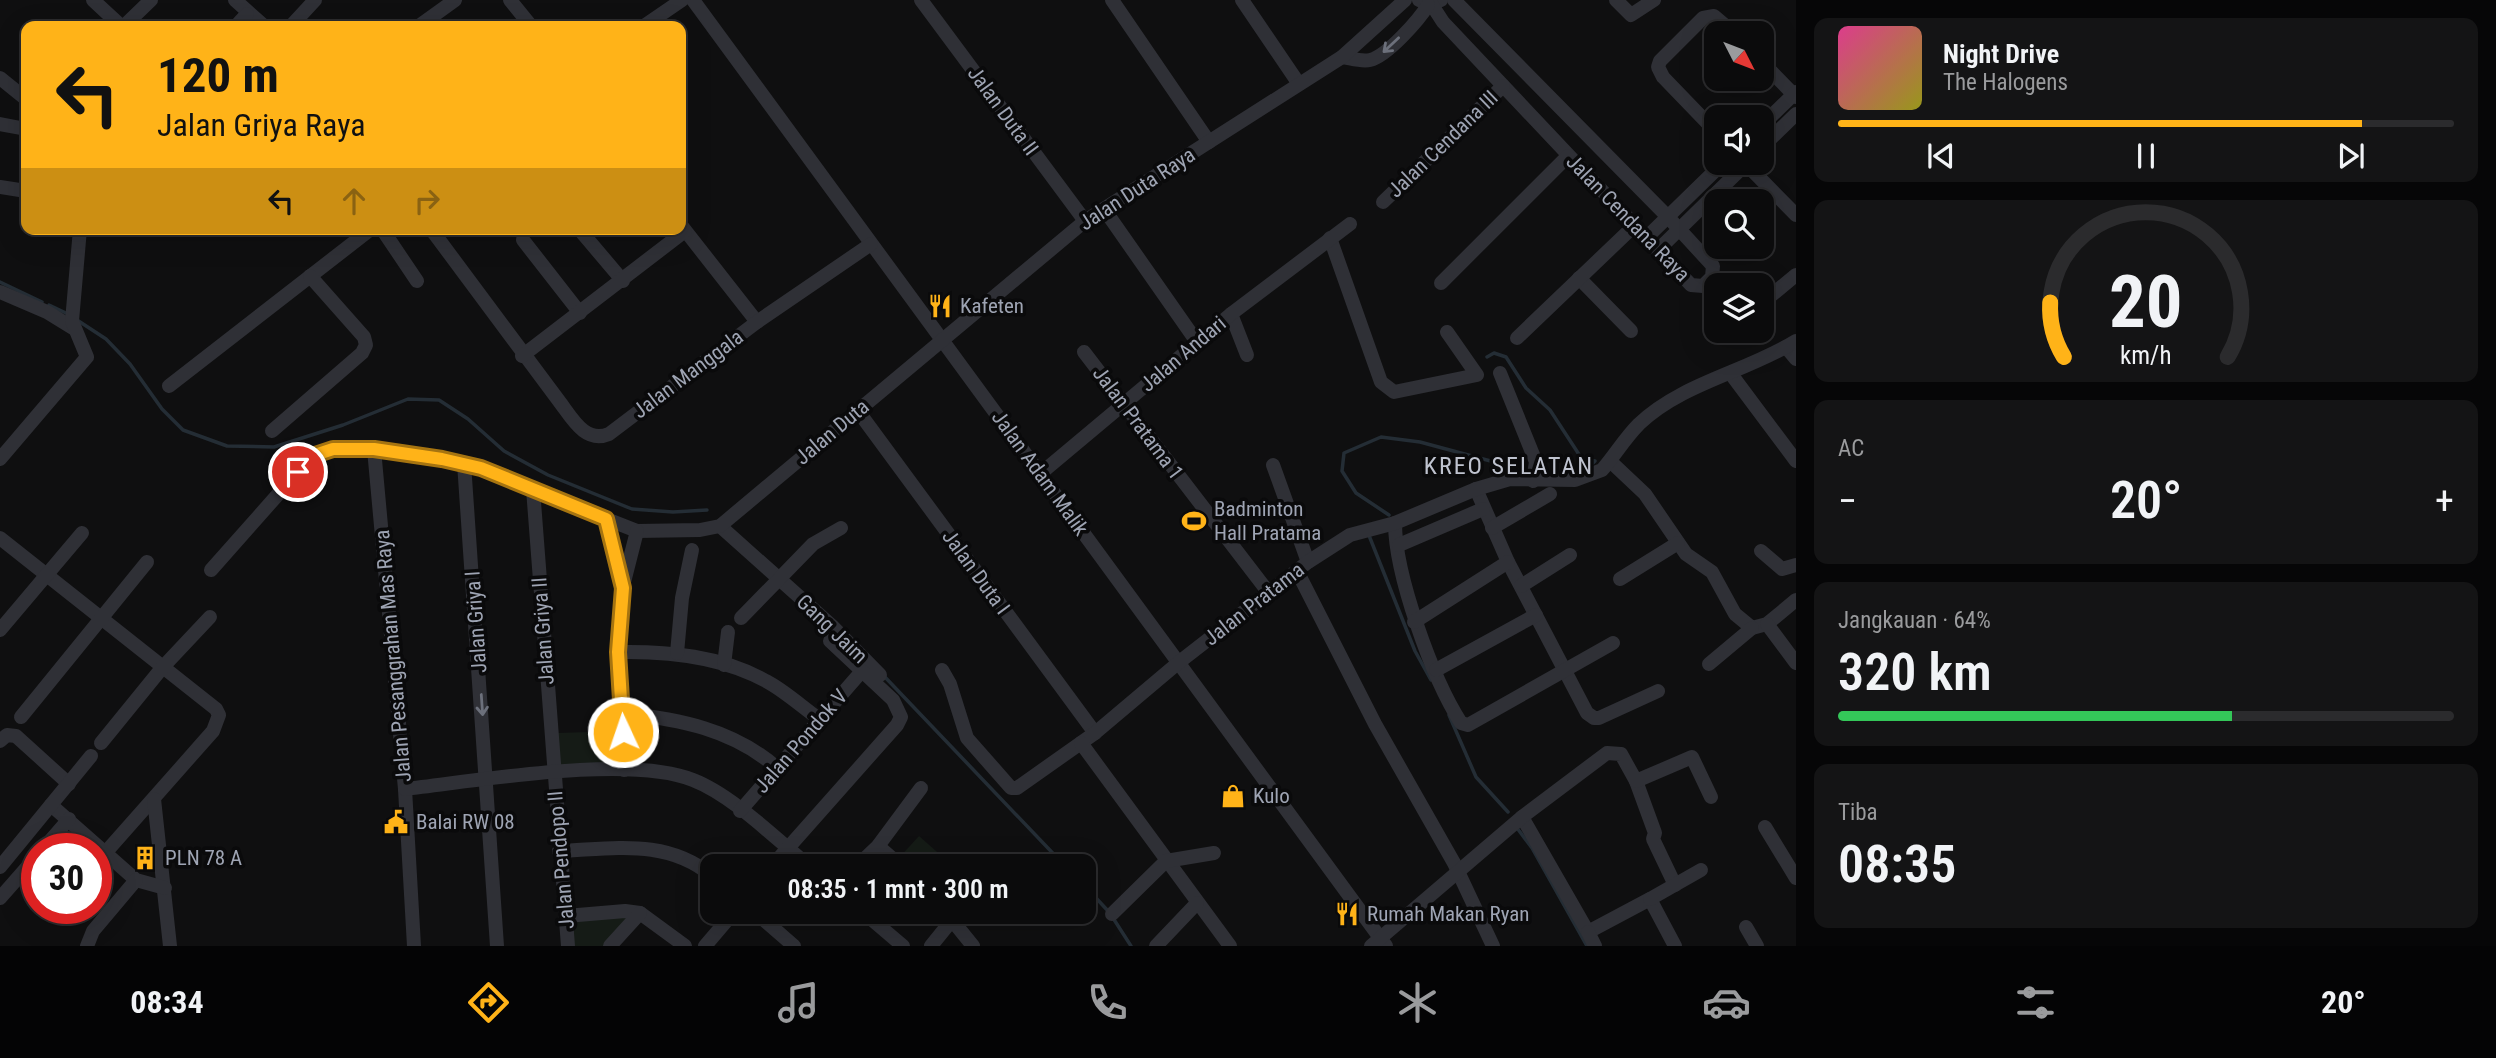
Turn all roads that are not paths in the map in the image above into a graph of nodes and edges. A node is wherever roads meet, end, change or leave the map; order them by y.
1 (93, 0) edge
2 (151, 0) edge
3 (235, 0) edge
4 (315, 0) edge
5 (455, 0) edge
6 (510, 0) edge
7 (682, 0) edge
8 (694, 0) edge
9 (921, 0) edge
10 (1112, 0) edge
11 (1242, 0) edge
12 (1405, 0) edge
13 (1454, 0) edge
14 (1616, 0) edge
15 (1654, 0) edge
16 (1430, 2) edge
17 (247, 14) junction
18 (116, 21) edge
19 (128, 21) edge
20 (241, 21) edge
21 (257, 21) edge
22 (296, 21) edge
23 (426, 21) edge
24 (527, 21) edge
25 (651, 21) edge
26 (1720, 21) edge
27 (1342, 57) junction
28 (1774, 74) edge
29 (0, 78) edge
30 (1307, 79) junction
31 (1503, 86) junction
32 (1795, 94) edge
33 (21, 95) edge
34 (1774, 114) edge
35 (1796, 114) edge
36 (1704, 120) edge
37 (0, 124) edge
38 (21, 128) edge
39 (1774, 135) edge
40 (1209, 142) junction
41 (1568, 156) junction
42 (1710, 175) edge
43 (1734, 175) edge
44 (1758, 175) edge
45 (0, 187) edge
46 (21, 190) edge
47 (1383, 202) dead end
48 (1104, 209) junction
49 (1796, 215) edge
50 (1667, 216) junction
51 (1085, 221) junction
52 (1350, 224) dead end
53 (1634, 226) junction
54 (1679, 229) junction
55 (686, 232) edge
56 (80, 235) edge
57 (363, 235) edge
58 (386, 235) edge
59 (435, 235) edge
60 (584, 235) edge
61 (675, 235) edge
62 (1646, 237) junction
63 (1330, 238) junction
64 (523, 240) dead end
65 (871, 244) junction
66 (1657, 250) junction
67 (1796, 275) edge
68 (310, 276) junction
69 (1579, 278) junction
70 (417, 281) dead end
71 (623, 281) junction
72 (1441, 283) dead end
73 (0, 292) edge
74 (1774, 293) edge
75 (580, 313) junction
76 (1231, 314) junction
77 (73, 320) junction
78 (757, 322) junction
79 (1631, 331) dead end
80 (1447, 332) dead end
81 (943, 337) junction
82 (1517, 338) dead end
83 (1197, 342) junction
84 (1791, 344) edge
85 (1084, 352) dead end
86 (1247, 355) dead end
87 (522, 356) junction
88 (1796, 359) edge
89 (1500, 373) dead end
90 (1731, 374) junction
91 (169, 386) dead end
92 (1122, 405) junction
93 (858, 411) junction
94 (272, 430) dead end
95 (374, 449) junction
96 (0, 459) edge
97 (1610, 461) junction
98 (1796, 461) edge
99 (464, 463) junction
100 (1273, 465) dead end
101 (1040, 474) junction
102 (1533, 481) junction
103 (1476, 488) junction
104 (533, 489) junction
105 (1549, 494) dead end
106 (1483, 509) junction
107 (606, 519) junction
108 (1395, 523) junction
109 (720, 526) junction
110 (841, 528) dead end
111 (1492, 528) junction
112 (637, 531) junction
113 (82, 533) dead end
114 (0, 538) edge
115 (1678, 543) junction
116 (1399, 545) junction
117 (692, 550) dead end
118 (1761, 551) dead end
119 (1570, 555) dead end
120 (147, 562) dead end
121 (1508, 562) junction
122 (1796, 565) edge
123 (1303, 566) junction
124 (211, 570) dead end
125 (47, 575) junction
126 (778, 577) junction
127 (1620, 579) dead end
128 (1521, 586) junction
129 (623, 588) junction
130 (1269, 593) junction
131 (1796, 600) edge
132 (1536, 615) junction
133 (211, 617) dead end
134 (741, 618) dead end
135 (101, 621) junction
136 (1414, 622) junction
137 (1767, 624) junction
138 (1752, 628) junction
139 (0, 630) edge
140 (729, 632) dead end
141 (830, 641) dead end
142 (1613, 643) dead end
143 (618, 652) junction
144 (677, 653) junction
145 (1178, 663) junction
146 (1796, 663) edge
147 (724, 664) junction
148 (1709, 664) dead end
149 (162, 668) junction
150 (1565, 668) junction
151 (942, 670) dead end
152 (1436, 670) junction
153 (862, 671) junction
154 (885, 681) dead end
155 (1658, 691) dead end
156 (622, 713) junction
157 (21, 717) dead end
158 (819, 719) junction
159 (1095, 733) junction
160 (0, 740) edge
161 (101, 743) dead end
162 (1082, 743) junction
163 (91, 756) dead end
164 (777, 768) junction
165 (624, 770) junction
166 (554, 774) junction
167 (488, 780) junction
168 (1636, 781) junction
169 (69, 784) junction
170 (921, 788) dead end
171 (405, 789) junction
172 (1711, 797) dead end
173 (154, 799) junction
174 (51, 805) junction
175 (740, 811) junction
176 (1522, 817) junction
177 (69, 819) junction
178 (1765, 827) dead end
179 (57, 833) edge
180 (85, 833) edge
181 (112, 845) edge
182 (878, 846) junction
183 (787, 848) junction
184 (559, 851) junction
185 (1214, 853) dead end
186 (782, 854) edge
187 (794, 854) edge
188 (870, 854) edge
189 (887, 854) edge
190 (112, 858) edge
191 (1166, 861) junction
192 (0, 867) edge
193 (700, 868) edge
194 (1701, 870) dead end
195 (1458, 871) junction
196 (21, 874) edge
197 (1796, 878) edge
198 (136, 880) junction
199 (1675, 885) junction
200 (165, 888) junction
201 (0, 898) edge
202 (1650, 899) junction
203 (1197, 904) junction
204 (640, 913) junction
205 (1112, 914) dead end
206 (566, 916) junction
207 (724, 924) edge
208 (769, 924) edge
209 (877, 924) edge
210 (946, 924) edge
211 (957, 924) edge
212 (1746, 927) dead end
213 (1588, 932) junction
214 (1380, 943) edge
215 (1227, 945) edge
216 (87, 946) edge
217 (170, 946) edge
218 (414, 946) edge
219 (497, 946) edge
220 (568, 946) edge
221 (610, 946) edge
222 (685, 946) edge
223 (705, 946) edge
224 (794, 946) edge
225 (903, 946) edge
226 (931, 946) edge
227 (973, 946) edge
228 (1156, 946) edge
229 (1493, 946) edge
230 (1595, 946) edge
231 (1675, 946) edge
232 (1756, 946) edge

1 - 18 street
2 - 19 street
3 - 17 street
4 - 22 street
5 - 23 street
6 - 24 street
7 - 25 street
8 - 65 street, Jalan Adam Malik
9 - 51 street, Jalan Duta II
10 - 40 street
11 - 30 street
12 - 27 street, Jalan Duta Raya
13 - 50 street, Jalan Cendana Raya
14 - 15 street
16 -> 27 street
16 - 31 street, Jalan Cendana Raya
17 - 20 street
17 - 21 street
26 - 36 street
27 - 30 street, Jalan Duta Raya
28 - 32 street
29 - 33 street
30 - 40 street, Jalan Duta Raya
31 - 41 street, Jalan Cendana Raya
31 - 47 street, Jalan Cendana III
32 - 34 street
35 - 39 street
37 - 38 street
40 - 48 street, Jalan Duta Raya
41 - 53 street, Jalan Cendana Raya
41 - 72 street
42 - 50 street
43 - 54 street
44 - 49 street
45 - 46 street
48 - 51 street, Jalan Duta Raya
48 - 83 street
50 - 54 street, Jalan Cendana Raya
50 - 62 street
51 - 81 street, Jalan Duta Raya
52 - 63 street, Jalan Andari
53 - 62 street, Jalan Cendana Raya
53 - 69 street
54 - 66 street
54 - 66 street, Jalan Cendana Raya
55 - 78 street
56 - 77 street
57 - 68 street
58 - 70 street
59 - 87 street, Jalan Manggala
60 - 71 street
61 - 71 street
62 - 66 street, Jalan Cendana Raya
63 - 76 street, Jalan Andari
63 - 80 street
64 - 75 street
65 - 78 street, Jalan Manggala
65 - 81 street, Jalan Adam Malik
67 - 74 street
68 - 91 street
68 - 94 street
69 - 79 street
69 - 82 street
71 - 75 street
73 - 77 street
75 - 87 street
76 - 83 street, Jalan Andari
76 - 86 street
77 - 96 street
78 - 87 street, Jalan Manggala
81 - 93 street, Jalan Duta
81 - 101 street, Jalan Adam Malik
83 - 92 street, Jalan Andari
84 - 88 street
84 - 90 street, Jalan Pratama
85 - 92 street, Jalan Pratama 1
89 - 102 street
90 - 97 street, Jalan Pratama
90 - 98 street
92 - 101 street, Jalan Andari
92 - 130 street, Jalan Pratama 1
93 - 109 street, Jalan Duta
93 - 159 street, Jalan Duta I
95 - 99 street
95 - 124 street
95 - 171 street, Jalan Pesanggrahan Mas Raya
97 - 102 street, Jalan Pratama
97 - 115 street
99 - 104 street
99 -> 167 street, Jalan Griya I
100 - 123 street
101 - 145 street, Jalan Adam Malik
102 - 103 street, Jalan Pratama
103 - 106 street
103 - 108 street, Jalan Pratama
104 - 107 street
104 - 166 street, Jalan Griya II
105 - 111 street
106 - 111 street
106 - 116 street
107 - 112 street
107 - 129 street
108 - 116 street
108 - 123 street, Jalan Pratama
109 - 112 street
109 - 126 street, Gang Jaim
110 - 126 street
111 - 121 street
112 - 129 street
113 - 125 street
114 - 125 street
115 - 127 street
115 - 138 street
116 - 136 street
117 - 144 street
118 - 122 street
119 - 128 street
120 - 135 street
121 - 128 street
121 - 136 street
123 - 130 street, Jalan Pratama
123 - 195 street
125 - 135 street
125 - 139 street
126 - 134 street
126 - 154 street, Gang Jaim
128 - 132 street
129 - 143 street
130 - 145 street, Jalan Pratama
131 - 137 street
132 - 150 street
132 - 152 street
133 - 149 street
135 - 149 street
135 - 157 street
136 - 152 street
137 - 138 street
137 - 146 street
138 - 148 street
140 - 147 street
141 - 153 street
142 - 150 street
143 - 144 street
143 - 156 street
144 - 147 street
145 - 159 street, Jalan Pratama
145 - 214 street, Jalan Adam Malik
147 - 158 street
149 - 161 street
149 - 173 street
150 - 152 street
150 - 155 street
151 - 162 street, Jalan Pratama
153 - 158 street, Jalan Pondok V
153 - 183 street
156 - 164 street
156 - 165 street
158 - 164 street, Jalan Pondok V
159 - 162 street, Jalan Pratama
160 - 169 street
162 - 191 street
163 - 169 street
164 - 175 street, Jalan Pondok V
165 - 166 street
165 - 175 street
166 - 167 street
166 - 184 street, Jalan Pendopo II
167 - 171 street
167 - 219 street, Jalan Griya I
168 - 172 street
168 - 176 street
168 - 199 street
169 - 174 street
170 - 182 street
171 - 218 street, Jalan Pesanggrahan Mas Raya
173 - 181 street
173 - 200 street
174 - 177 street
174 - 192 street
175 - 183 street
176 - 195 street
176 - 213 street
177 - 179 street
177 - 180 street
178 - 197 street
182 - 188 street
182 - 189 street
183 - 186 street
183 - 187 street
184 - 193 street
184 - 206 street, Jalan Pendopo II
185 - 191 street
190 - 198 street
191 - 203 street
191 - 205 street
194 - 199 street
195 - 214 street
195 - 229 street
196 - 201 street
198 - 200 street
198 - 216 street
199 - 202 street
200 - 217 street
202 - 213 street
202 - 231 street
203 - 215 street
203 - 228 street
204 - 206 street
204 - 221 street
204 - 222 street
206 - 220 street, Jalan Pendopo II
207 - 223 street
208 - 224 street
209 - 225 street
210 - 226 street
211 - 227 street
212 - 232 street
213 - 230 street

